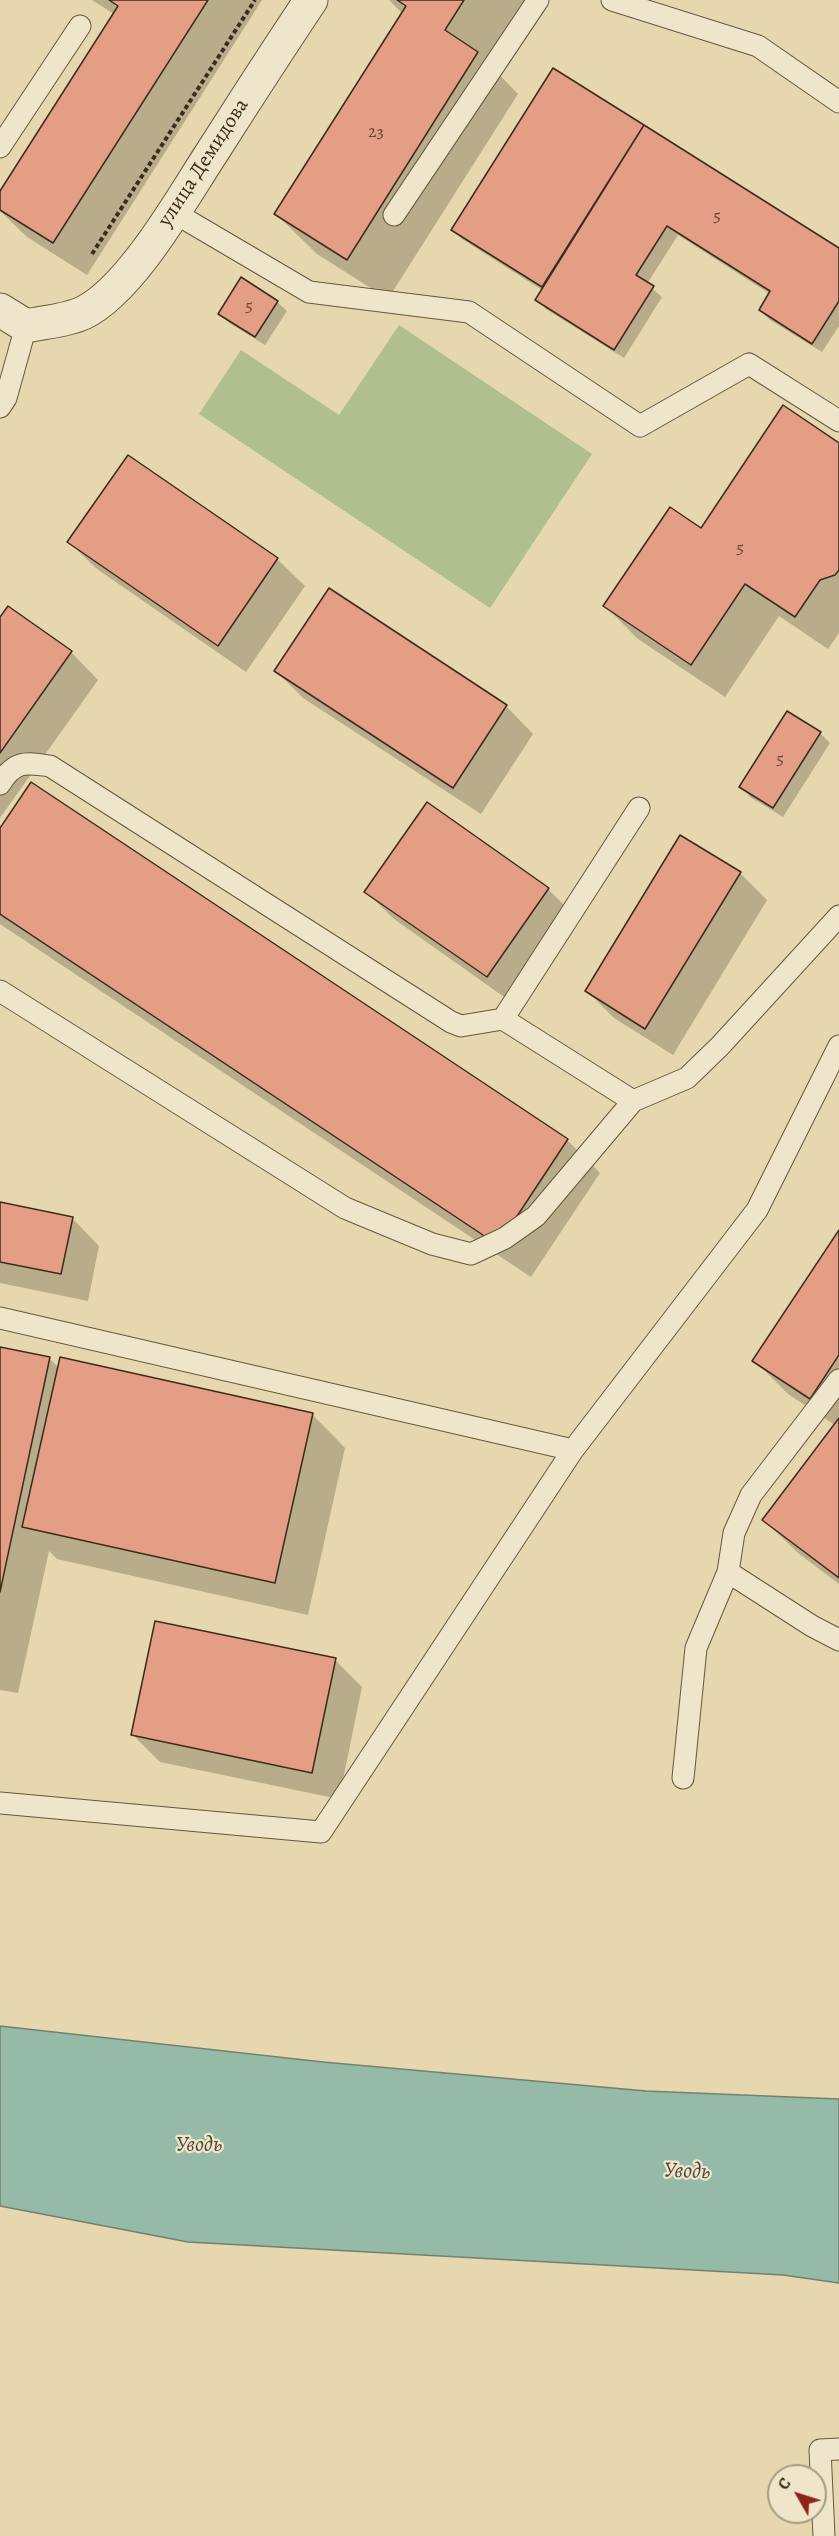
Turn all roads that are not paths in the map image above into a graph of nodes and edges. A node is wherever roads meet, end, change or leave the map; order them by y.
1 (310, 0) edge
2 (538, 0) edge
3 (612, 0) edge
4 (80, 26) dead end
5 (839, 102) edge
6 (0, 147) edge
7 (173, 212) junction
8 (394, 215) dead end
9 (13, 318) edge
10 (0, 406) edge
11 (839, 422) edge
12 (0, 784) edge
13 (639, 808) dead end
14 (839, 916) edge
15 (0, 991) edge
16 (503, 1019) junction
17 (839, 1046) edge
18 (633, 1101) junction
19 (0, 1318) edge
20 (839, 1380) edge
21 (573, 1450) junction
22 (728, 1572) junction
23 (839, 1640) edge
24 (683, 1778) dead end
25 (0, 1803) edge
26 (839, 2449) edge
27 (829, 2535) edge

1 - 7 street, улица Демидова
2 - 8 lane
3 - 5 lane
4 - 6 lane
7 - 9 street, улица Демидова
7 - 11 lane
9 - 10 lane
12 - 16 lane
13 - 16 lane
14 - 18 lane
15 - 18 lane
16 - 18 lane
17 - 21 lane
19 - 21 lane
20 - 22 lane
21 - 25 lane
22 - 23 lane
22 - 24 lane
26 - 27 lane

